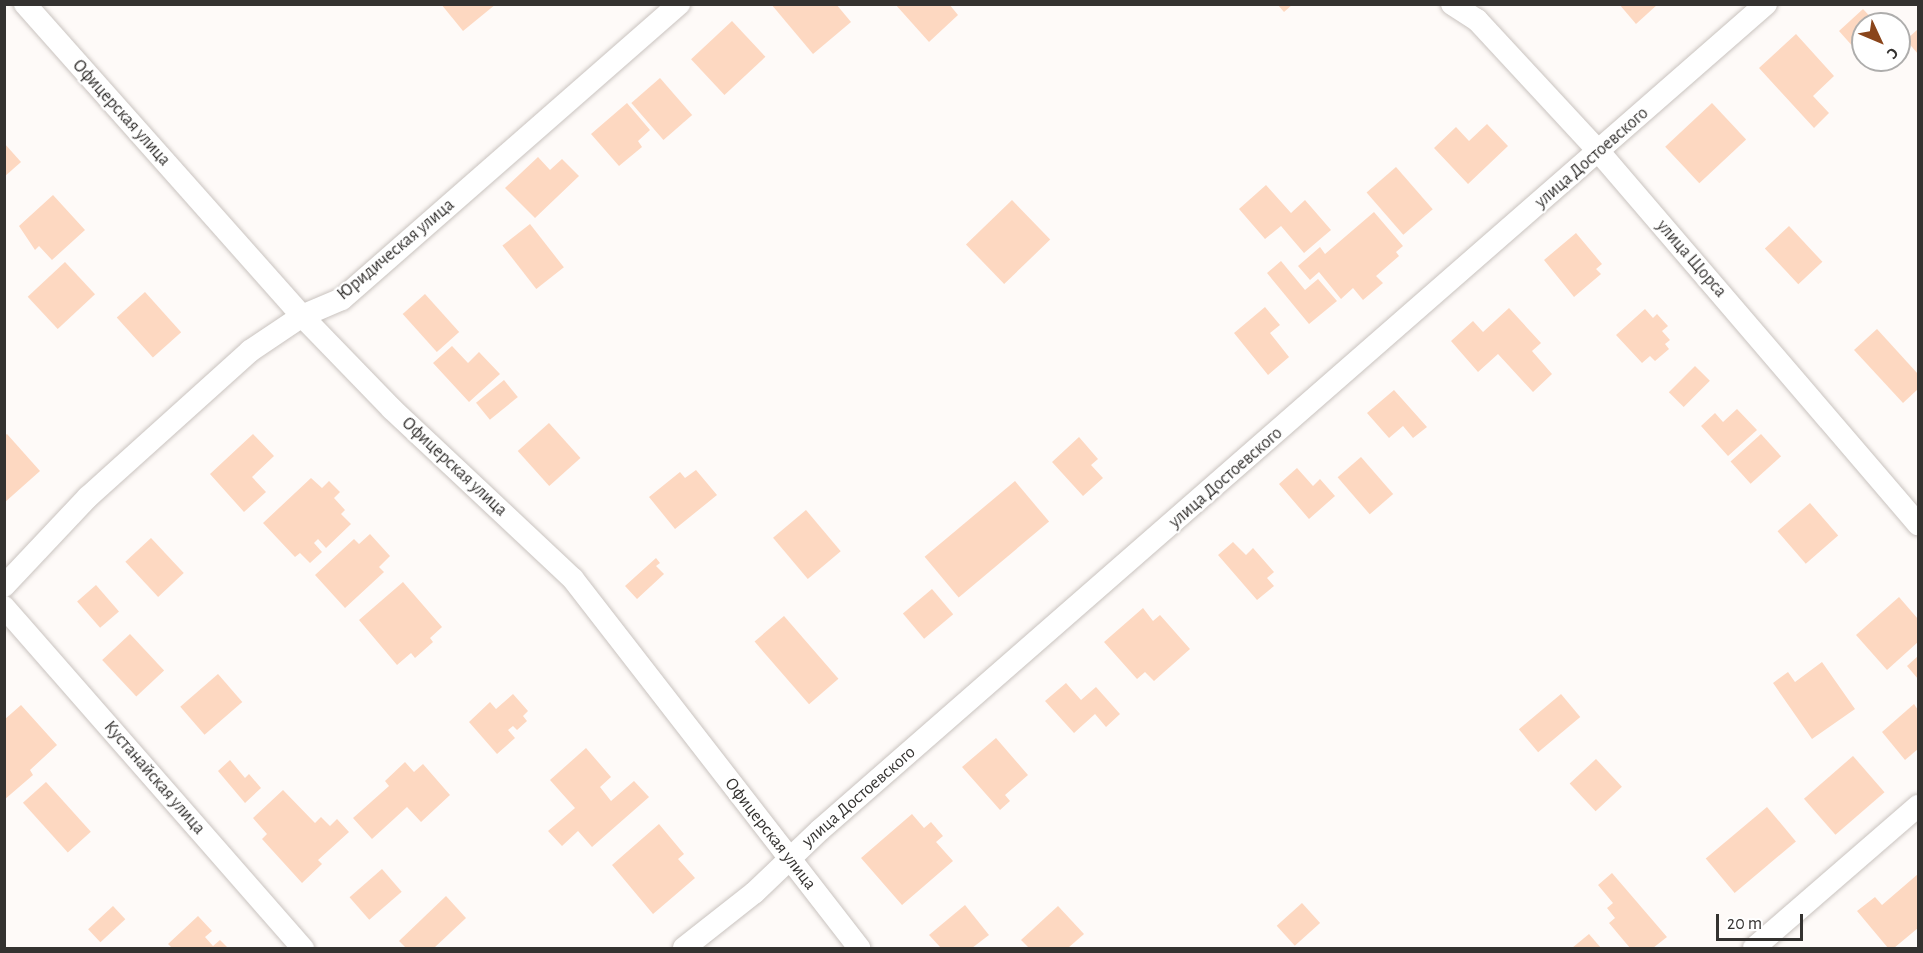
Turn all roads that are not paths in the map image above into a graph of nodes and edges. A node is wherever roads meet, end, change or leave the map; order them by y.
1 (25, 4) edge
2 (679, 4) edge
3 (1452, 4) edge
4 (1766, 4) edge
5 (1600, 153) junction
6 (303, 316) junction
7 (1918, 524) edge
8 (4, 586) edge
9 (4, 607) edge
10 (1918, 806) edge
11 (788, 860) junction
12 (303, 948) edge
13 (684, 948) edge
14 (859, 948) edge
15 (1754, 948) edge

1 - 6 street, Офицерская улица
2 - 6 street, Юридическая улица
3 - 5 street, улица Щорса
4 - 5 street, улица Достоевского
5 - 7 street, улица Щорса
5 - 11 street, улица Достоевского
6 - 8 street, Юридическая улица
6 - 11 street, Офицерская улица
9 - 12 street, Кустанайская улица
10 - 15 street
11 - 13 street, улица Достоевского
11 - 14 street, Офицерская улица

